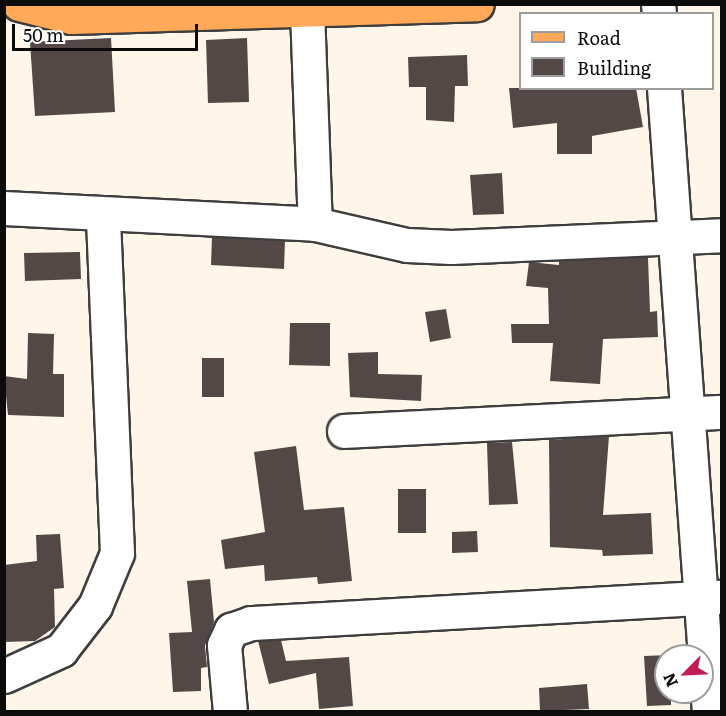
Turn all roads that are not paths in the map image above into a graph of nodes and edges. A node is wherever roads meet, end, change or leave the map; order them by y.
1 (19, 4) edge
2 (477, 4) edge
3 (307, 10) junction
4 (664, 90) edge
5 (4, 208) edge
6 (103, 214) junction
7 (315, 224) junction
8 (722, 235) edge
9 (675, 238) junction
10 (722, 412) edge
11 (688, 414) junction
12 (344, 431) dead end
13 (711, 597) edge
14 (4, 676) edge
15 (230, 711) edge
16 (710, 711) edge

1 - 3 main road
2 - 3 main road
3 - 7 street
4 - 9 street
5 - 6 street
6 - 7 street
6 - 14 street
7 - 9 street
8 - 9 street
9 - 11 street
10 - 11 street
11 - 12 street
11 - 13 street
13 - 15 street
13 - 16 street

